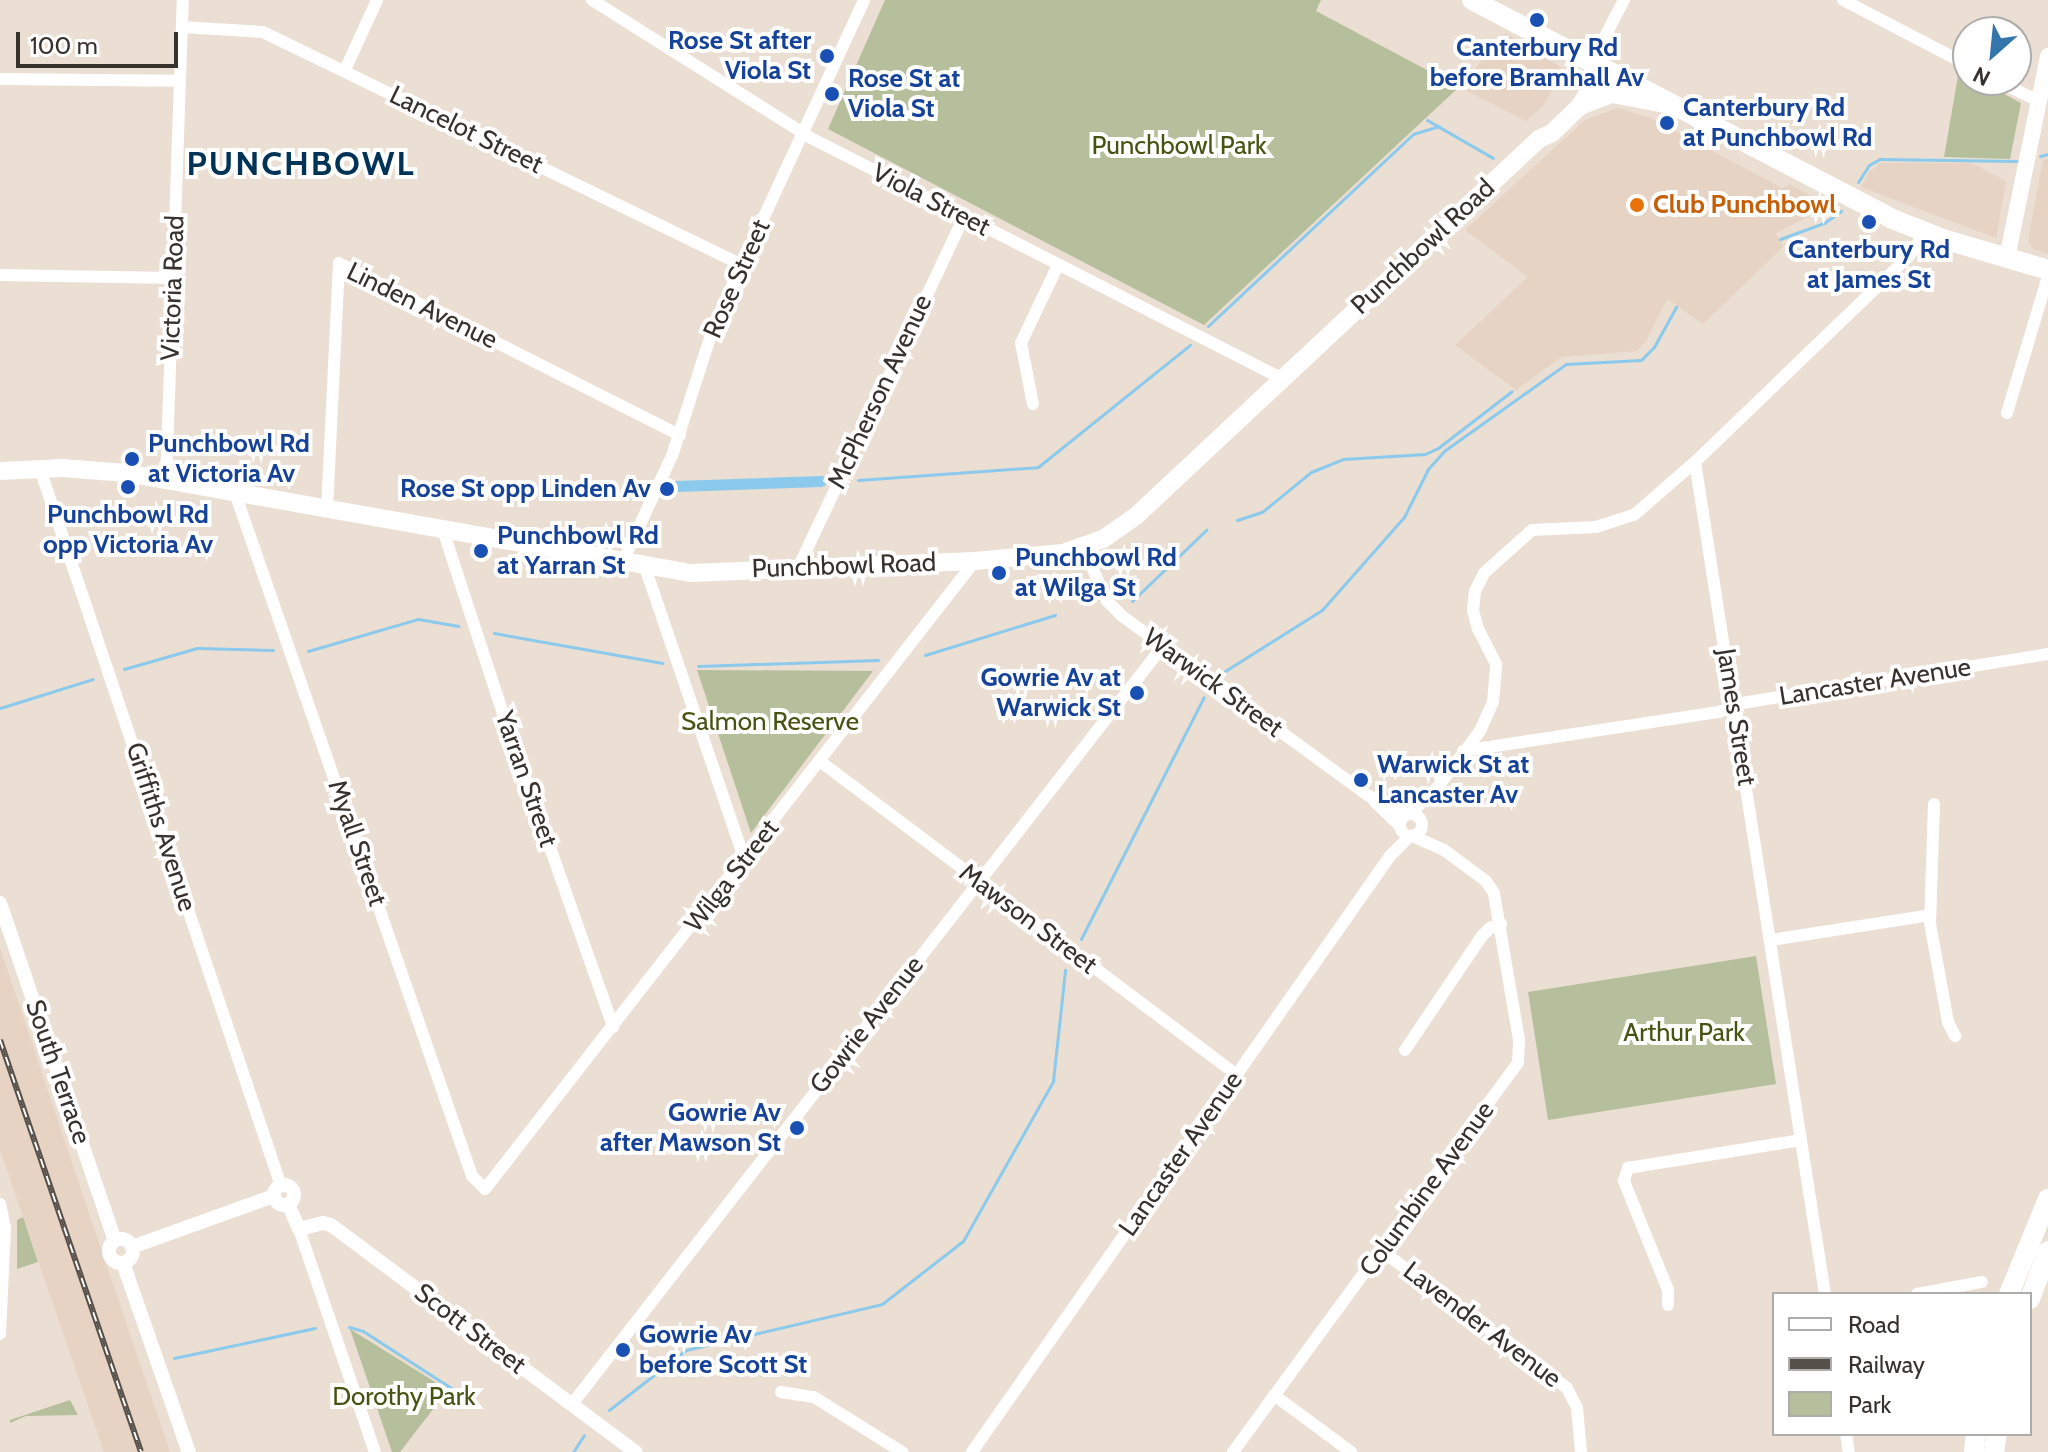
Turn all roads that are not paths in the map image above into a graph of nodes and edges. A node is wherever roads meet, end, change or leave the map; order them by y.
1 (183, 0) edge
2 (377, 0) edge
3 (592, 0) edge
4 (864, 0) edge
5 (1472, 0) edge
6 (1624, 0) edge
7 (1843, 0) edge
8 (182, 27) junction
9 (2048, 56) edge
10 (1952, 57) edge
11 (1594, 66) junction
12 (345, 70) junction
13 (0, 79) edge
14 (179, 81) junction
15 (2029, 96) edge
16 (2039, 101) junction
17 (1673, 106) junction
18 (1579, 107) junction
19 (803, 133) junction
20 (1539, 139) junction
21 (964, 217) junction
22 (1925, 233) junction
23 (2007, 258) junction
24 (742, 265) junction
25 (1058, 265) junction
26 (2048, 270) edge
27 (0, 275) edge
28 (2048, 276) edge
29 (174, 278) junction
30 (1283, 379) junction
31 (1033, 404) dead end
32 (2007, 413) dead end
33 (680, 435) junction
34 (1695, 462) junction
35 (40, 469) junction
36 (0, 471) edge
37 (166, 481) junction
38 (235, 493) junction
39 (327, 509) junction
40 (443, 530) junction
41 (1083, 547) junction
42 (975, 561) junction
43 (622, 563) junction
44 (645, 567) junction
45 (798, 568) junction
46 (1163, 646) junction
47 (2048, 654) edge
48 (1734, 707) junction
49 (1463, 751) junction
50 (821, 762) junction
51 (1369, 796) junction
52 (1934, 804) dead end
53 (1415, 819) junction
54 (1405, 831) junction
55 (1444, 850) junction
56 (745, 860) junction
57 (979, 883) junction
58 (1494, 893) joint
59 (0, 903) edge
60 (1930, 915) junction
61 (1501, 924) junction
62 (1771, 940) junction
63 (613, 1027) junction
64 (1955, 1036) dead end
65 (1405, 1050) dead end
66 (1237, 1075) junction
67 (1801, 1140) junction
68 (485, 1189) joint
69 (281, 1195) junction
70 (2048, 1199) edge
71 (0, 1204) edge
72 (299, 1229) junction
73 (115, 1240) junction
74 (132, 1247) junction
75 (1382, 1251) junction
76 (2048, 1251) edge
77 (123, 1263) junction
78 (1982, 1282) dead end
79 (1825, 1292) edge
80 (1928, 1292) edge
81 (2010, 1292) edge
82 (2032, 1294) edge
83 (1668, 1305) dead end
84 (0, 1334) edge
85 (781, 1392) dead end
86 (1274, 1395) junction
87 (572, 1404) junction
88 (189, 1452) edge
89 (375, 1452) edge
90 (636, 1452) edge
91 (902, 1452) edge
92 (972, 1452) edge
93 (1233, 1452) edge
94 (1351, 1452) edge
95 (1581, 1452) edge

1 - 8 street, Victoria Road
2 - 12 street
3 - 19 street, Viola Street
4 - 19 street, Rose Street
5 - 11 highway
6 - 11 street
7 - 10 street
8 - 12 street, Lancelot Street
8 - 14 street, Victoria Road
9 - 16 main road
11 - 17 highway
11 - 18 main road, Punchbowl Road
11 - 20 main road, Punchbowl Road
12 - 24 street, Lancelot Street
13 - 14 street
14 - 29 street, Victoria Road
15 - 16 street
16 - 23 main road
17 - 18 main road
17 - 22 highway
18 - 20 main road, Punchbowl Road
19 - 21 street, Viola Street
19 - 24 street, Rose Street
20 - 30 main road, Punchbowl Road
21 - 25 street, Viola Street
21 - 45 street, McPherson Avenue
22 - 23 highway
22 - 34 street
23 - 26 highway
24 - 33 street, Rose Street
25 - 30 street, Viola Street
25 - 31 street
27 - 29 street
28 - 32 street
29 - 37 street, Victoria Road
30 - 41 main road, Punchbowl Road
33 - 39 street, Linden Avenue
33 - 43 street, Rose Street
34 - 48 street, James Street
34 - 49 street
35 - 36 main road, Punchbowl Road
35 - 37 main road, Punchbowl Road
35 - 69 street, Griffiths Avenue
37 - 38 main road, Punchbowl Road
38 - 39 main road, Punchbowl Road
38 - 68 street, Myall Street
39 - 40 main road, Punchbowl Road
40 - 43 main road, Punchbowl Road
40 - 63 street, Yarran Street
41 - 42 main road, Punchbowl Road
41 - 46 street, Warwick Street
42 - 45 main road, Punchbowl Road
42 - 50 street, Wilga Street
43 - 44 main road, Punchbowl Road
44 - 45 main road, Punchbowl Road
44 - 56 street
46 - 51 street, Warwick Street
46 - 57 street, Gowrie Avenue
47 - 48 street, Lancaster Avenue
48 - 49 street, Lancaster Avenue
48 - 62 street, James Street
49 - 53 street
50 - 56 street, Wilga Street
50 - 57 street, Mawson Street
51 - 53 street, Warwick Street
51 - 54 street, Warwick Street
52 - 60 street
53 - 54 street
53 - 54 street
53 - 55 street, Warwick Street
54 - 55 street, Warwick Street
54 - 66 street, Lancaster Avenue
55 - 58 street, Warwick Street
56 - 63 street, Wilga Street
57 - 66 street, Mawson Street
57 - 87 street, Gowrie Avenue
58 - 61 street, Columbine Avenue
59 - 73 street, South Terrace
60 - 62 street
60 - 64 street
61 - 65 street
61 - 75 street, Columbine Avenue
62 - 67 street, James Street
63 - 68 street, Wilga Street
66 - 92 street, Lancaster Avenue
67 - 79 street, James Street
67 - 83 street
69 - 72 street, Griffiths Avenue
69 - 74 street
70 - 81 highway
71 - 84 street
72 - 87 street, Scott Street
72 - 89 street, Griffiths Avenue
73 - 74 street
73 - 77 street
74 - 77 street
75 - 86 street, Columbine Avenue
75 - 95 street, Lavender Avenue
76 - 82 highway
77 - 88 street
78 - 80 street
85 - 91 street
86 - 93 street, Columbine Avenue
86 - 94 street
87 - 90 street, Scott Street

